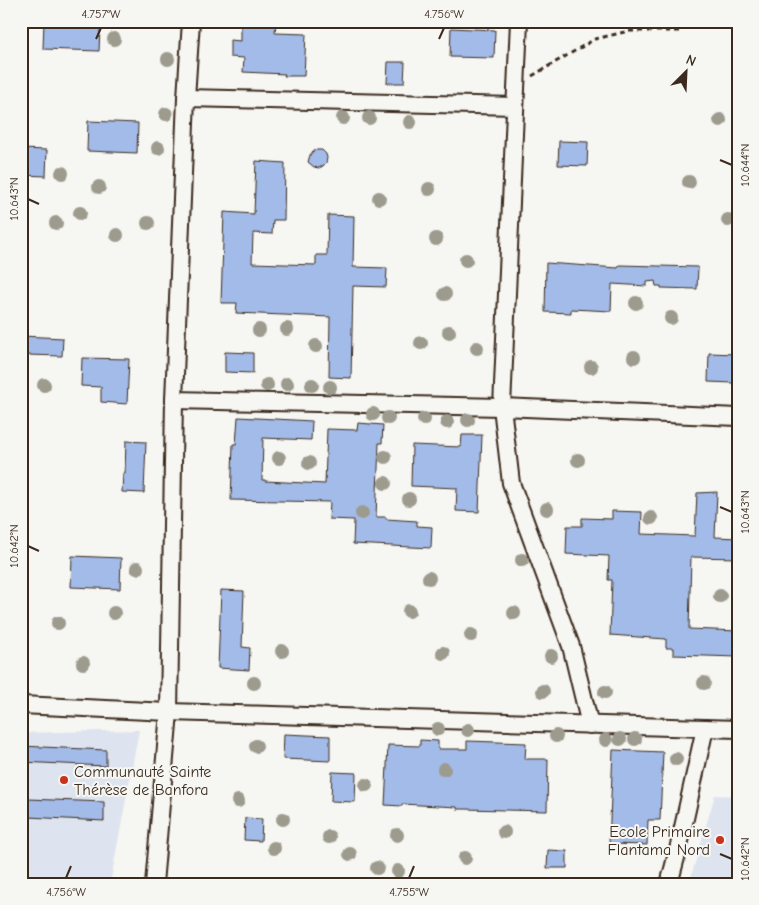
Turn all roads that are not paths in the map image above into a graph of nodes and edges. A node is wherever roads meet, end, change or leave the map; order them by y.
1 (191, 21) edge
2 (519, 21) edge
3 (186, 98) junction
4 (516, 106) junction
5 (174, 400) junction
6 (502, 407) junction
7 (738, 417) edge
8 (21, 705) edge
9 (169, 712) junction
10 (590, 725) junction
11 (705, 728) junction
12 (738, 730) edge
13 (154, 884) edge
14 (669, 884) edge

1 - 3 street
2 - 4 street
3 - 4 street
3 - 5 street
4 - 6 street
5 - 6 street
5 - 9 street
6 - 7 street
6 - 10 street
8 - 9 street
9 - 10 street
9 - 13 street
10 - 11 street
11 - 12 street
11 - 14 street

